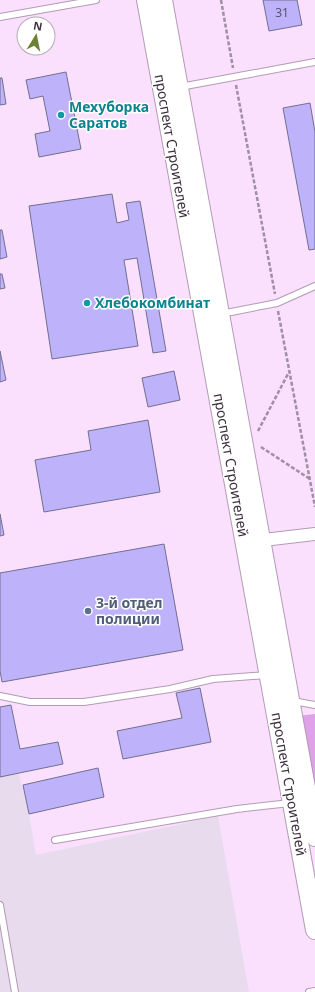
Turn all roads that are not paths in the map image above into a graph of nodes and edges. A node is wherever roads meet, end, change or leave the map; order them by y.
1 (96, 0) edge
2 (146, 0) edge
3 (163, 0) edge
4 (0, 17) edge
5 (315, 62) edge
6 (179, 87) junction
7 (315, 286) edge
8 (220, 314) junction
9 (315, 534) edge
10 (253, 541) junction
11 (269, 674) junction
12 (0, 696) edge
13 (290, 700) junction
14 (315, 705) edge
15 (292, 803) junction
16 (315, 837) edge
17 (55, 840) dead end
18 (0, 905) edge
19 (315, 930) edge
20 (315, 991) edge
21 (15, 992) edge
22 (310, 992) edge

1 - 4 lane
2 - 10 main road, проспект Строителей
3 - 6 main road, проспект Строителей
5 - 6 lane
6 - 8 main road, проспект Строителей
7 - 8 lane
8 - 10 main road, проспект Строителей
9 - 10 street
10 - 11 main road, проспект Строителей
10 - 13 main road, проспект Строителей
11 - 12 lane
11 - 15 main road, проспект Строителей
13 - 14 lane
13 - 16 main road, проспект Строителей
15 - 17 lane
15 - 19 main road, проспект Строителей
18 - 21 lane
20 - 22 lane

